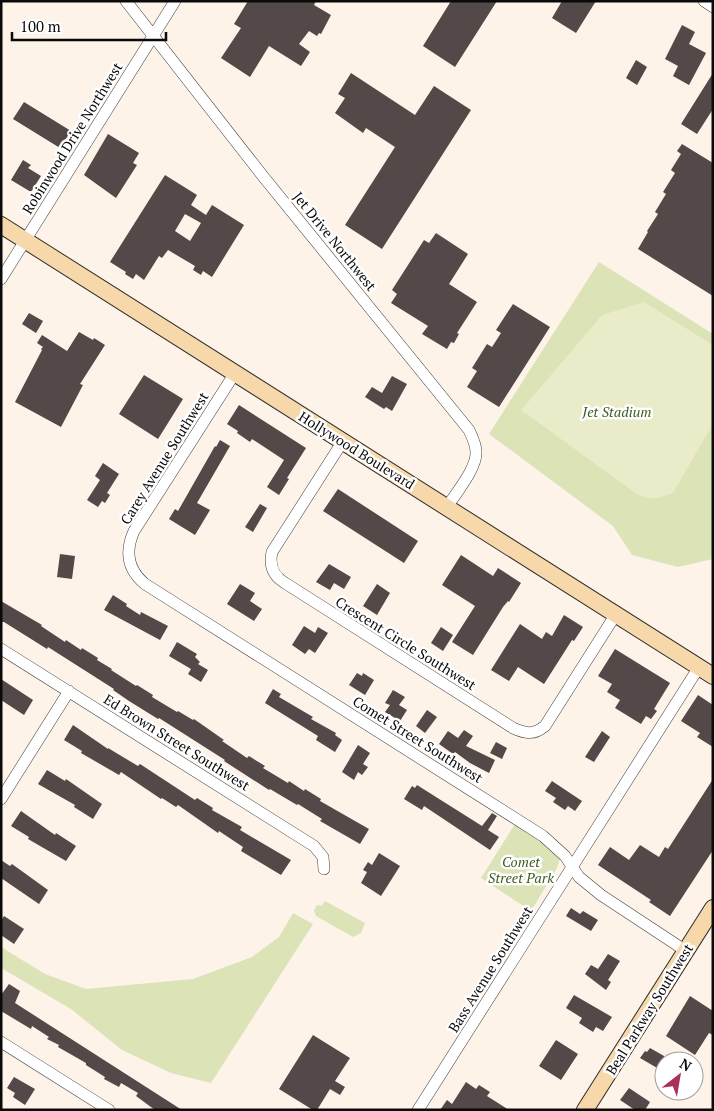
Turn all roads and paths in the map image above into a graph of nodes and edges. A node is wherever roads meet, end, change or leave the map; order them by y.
1 (126, 1) edge
2 (175, 1) edge
3 (704, 1) edge
4 (713, 7) edge
5 (153, 37) junction
6 (1, 225) edge
7 (25, 240) junction
8 (1, 279) edge
9 (235, 373) junction
10 (342, 441) junction
11 (447, 507) junction
12 (129, 562) joint
13 (616, 614) junction
14 (1, 648) edge
15 (706, 671) edge
16 (69, 691) junction
17 (1, 799) edge
18 (572, 867) junction
19 (324, 869) dead end
20 (713, 908) edge
21 (686, 951) junction
22 (1, 1042) edge
23 (106, 1109) edge
24 (418, 1110) edge
25 (585, 1110) edge

1 - 5 street, Jet Drive Northwest
2 - 5 street, Robinwood Drive Northwest
3 - 4 street
5 - 7 street, Robinwood Drive Northwest
5 - 11 street, Jet Drive Northwest
6 - 7 street, Hollywood Boulevard
7 - 8 street, Robinwood Drive Northwest
7 - 9 street, Hollywood Boulevard
9 - 10 street, Hollywood Boulevard
9 - 12 street, Carey Avenue Southwest
10 - 11 street, Hollywood Boulevard
10 - 13 street, Crescent Circle Southwest
11 - 13 street, Hollywood Boulevard
12 - 18 street, Comet Street Southwest
13 - 15 street, Hollywood Boulevard
14 - 16 street, Ed Brown Street Southwest
15 - 18 street, Bass Avenue Southwest
16 - 17 street
16 - 19 street, Ed Brown Street Southwest
18 - 21 street, Comet Street Southwest
18 - 24 street, Bass Avenue Southwest
20 - 21 street, Beal Parkway Southwest
21 - 25 street, Beal Parkway Southwest
22 - 23 street

